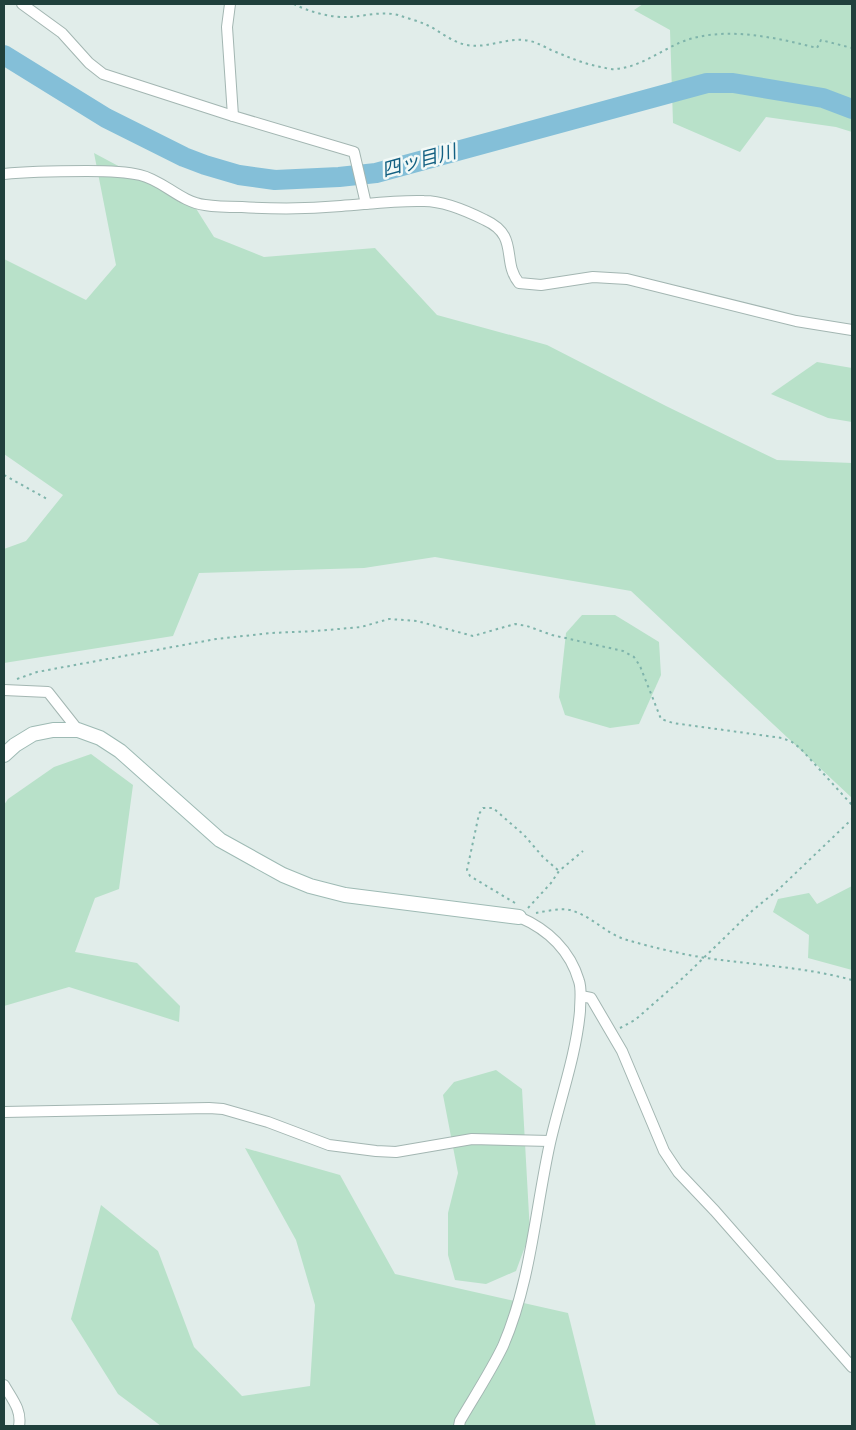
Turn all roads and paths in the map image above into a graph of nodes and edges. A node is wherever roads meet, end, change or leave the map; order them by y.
1 (22, 4) edge
2 (230, 4) edge
3 (294, 4) edge
4 (852, 48) edge
5 (233, 116) junction
6 (4, 174) edge
7 (366, 204) junction
8 (852, 330) edge
9 (4, 475) edge
10 (49, 500) dead end
11 (7, 686) edge
12 (78, 730) junction
13 (4, 755) edge
14 (852, 805) edge
15 (852, 819) edge
16 (583, 851) dead end
17 (559, 871) junction
18 (523, 914) junction
19 (703, 958) junction
20 (852, 980) edge
21 (581, 996) junction
22 (611, 1032) junction
23 (4, 1112) edge
24 (550, 1142) junction
25 (852, 1367) edge
26 (4, 1385) edge
27 (19, 1426) edge
28 (459, 1426) edge

1 - 5 street
2 - 5 street
3 - 4 path
5 - 7 street
6 - 7 street
7 - 8 street
9 - 10 path
11 - 12 street
11 - 14 path
12 - 13 street
12 - 18 street
15 - 19 path
16 - 17 path
17 - 18 path
17 - 18 path
18 - 19 path
18 - 21 street
19 - 20 path
19 - 22 path
21 - 22 street
21 - 24 street
22 - 25 street
23 - 24 street
24 - 28 street
26 - 27 street

